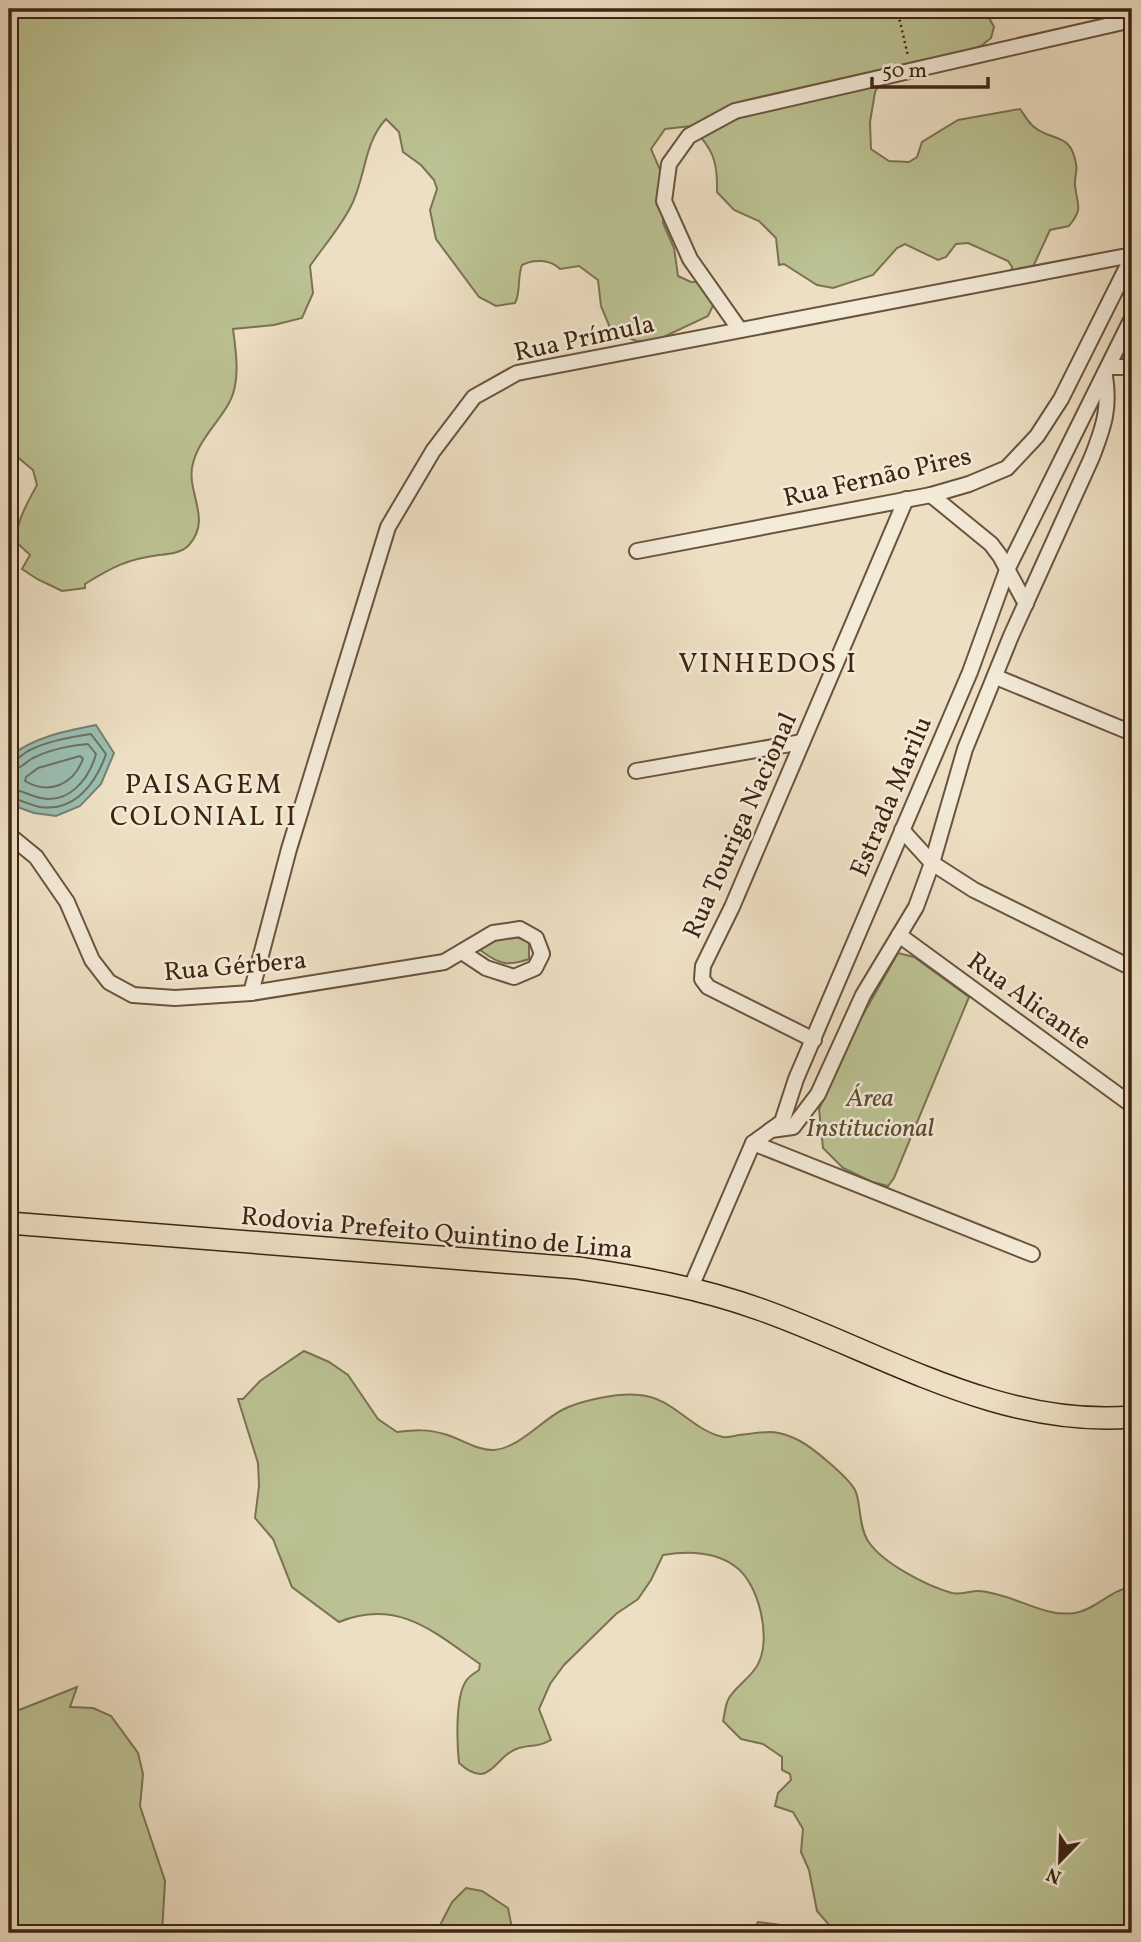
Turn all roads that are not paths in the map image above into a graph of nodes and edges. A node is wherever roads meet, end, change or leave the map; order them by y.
1 (1132, 20) edge
2 (1132, 256) edge
3 (1132, 318) edge
4 (740, 330) junction
5 (1132, 367) edge
6 (1107, 372) junction
7 (931, 495) junction
8 (906, 499) junction
9 (637, 551) dead end
10 (1007, 570) junction
11 (1026, 604) junction
12 (996, 677) junction
13 (1132, 733) edge
14 (802, 742) junction
15 (636, 771) dead end
16 (902, 830) junction
17 (9, 835) edge
18 (932, 863) junction
19 (899, 935) junction
20 (462, 952) junction
21 (1132, 968) edge
22 (251, 993) junction
23 (814, 1040) junction
24 (1132, 1105) edge
25 (766, 1131) junction
26 (753, 1143) junction
27 (9, 1223) edge
28 (1032, 1254) dead end
29 (691, 1287) junction
30 (1132, 1417) edge

1 - 4 street
2 - 4 street, Rua Prímula
2 - 7 street, Rua Fernão Pires
3 - 6 street, Estrada Marilu
4 - 22 street, Rua Prímula
5 - 6 street
6 - 10 street, Estrada Marilu
6 - 11 street
7 - 8 street, Rua Fernão Pires
7 - 10 street
8 - 9 street, Rua Fernão Pires
8 - 14 street, Rua Touriga Nacional
10 - 11 street
10 - 16 street, Estrada Marilu
11 - 12 street
12 - 13 street
12 - 18 street
14 - 15 street
14 - 23 street, Rua Touriga Nacional
16 - 18 street
16 - 23 street, Estrada Marilu
17 - 22 street, Rua Gérbera
18 - 19 street
18 - 21 street
19 - 24 street, Rua Alicante
19 - 25 street
20 - 20 street, Rua Gérbera
20 - 22 street, Rua Gérbera
23 - 25 street, Estrada Marilu
25 - 26 street, Estrada Marilu
26 - 28 street
26 - 29 street, Estrada Marilu
27 - 29 main road, Rodovia Prefeito Quintino de Lima
29 - 30 main road, Rodovia Prefeito Quintino de Lima

